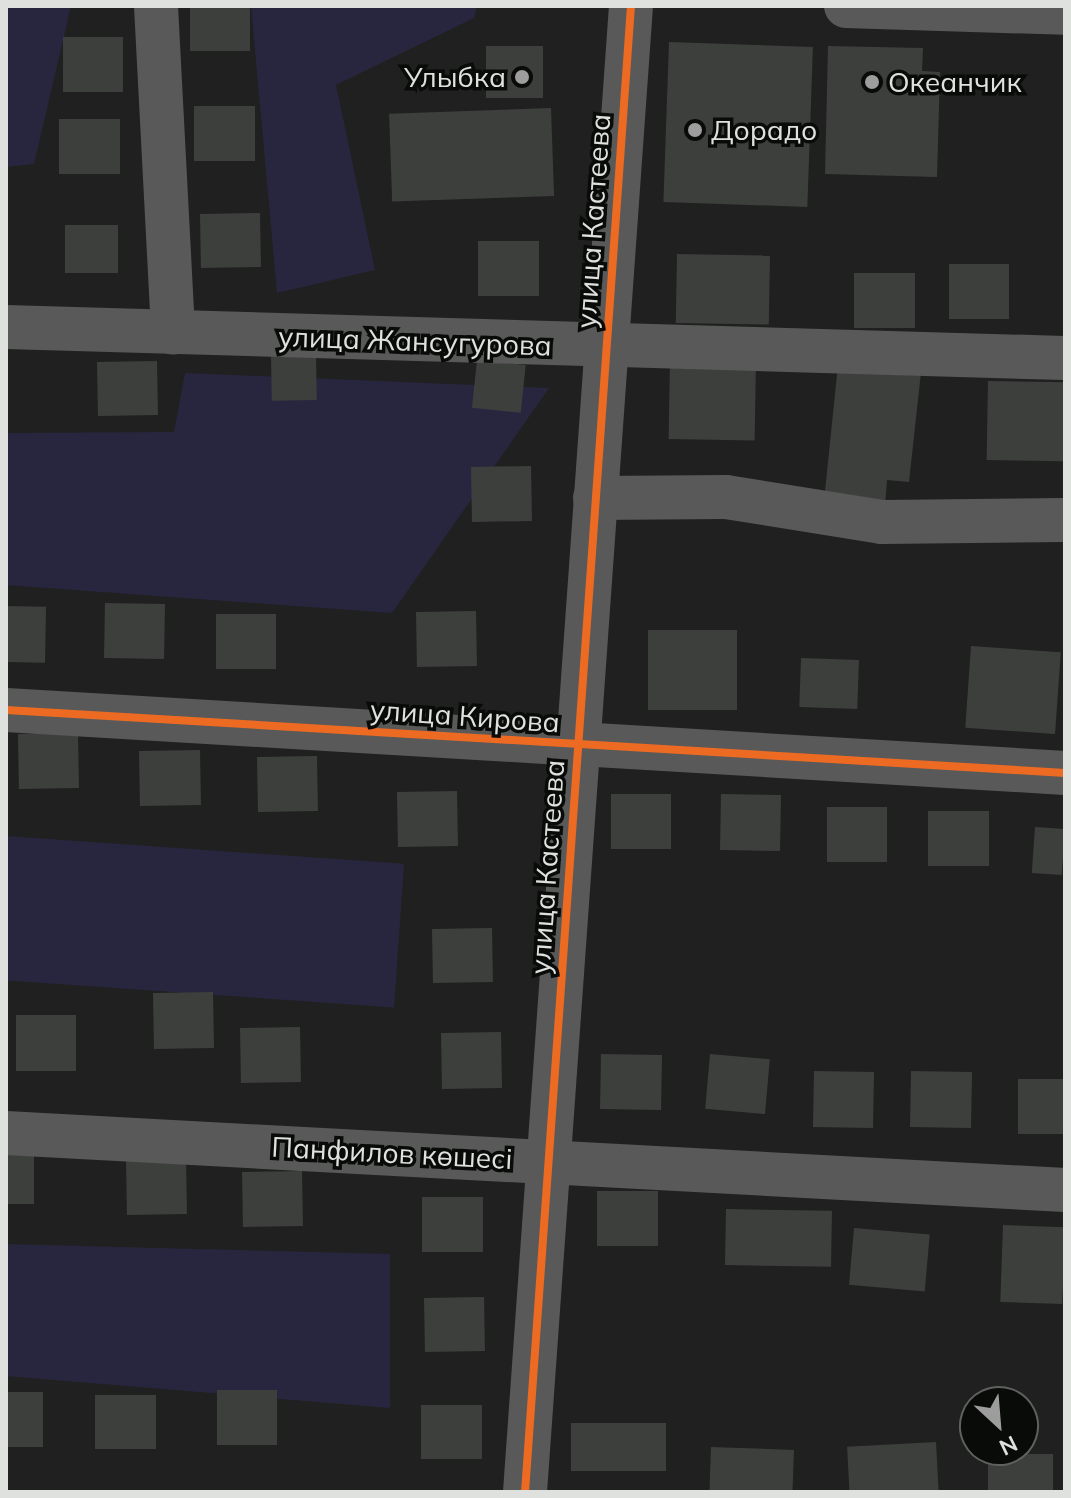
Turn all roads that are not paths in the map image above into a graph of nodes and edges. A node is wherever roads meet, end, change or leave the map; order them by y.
1 (156, 6) edge
2 (631, 6) edge
3 (846, 6) edge
4 (1065, 13) edge
5 (6, 327) edge
6 (173, 333) junction
7 (606, 348) junction
8 (1065, 358) edge
9 (595, 498) junction
10 (1065, 520) edge
11 (6, 710) edge
12 (578, 745) junction
13 (1065, 773) edge
14 (6, 1133) edge
15 (548, 1161) junction
16 (1065, 1190) edge
17 (525, 1492) edge

1 - 6 street
2 - 7 street, улица Кастеева
3 - 4 street
5 - 6 street, улица Жансугурова
6 - 7 street, улица Жансугурова
7 - 8 street, улица Жансугурова
7 - 9 street, улица Кастеева
9 - 10 street
9 - 12 street, улица Кастеева
11 - 12 street, улица Кирова
12 - 13 street, улица Кирова
12 - 15 street, улица Кастеева
14 - 15 street, Панфилов көшесі
15 - 16 street, Панфилов көшесі
15 - 17 street, улица Кастеева

